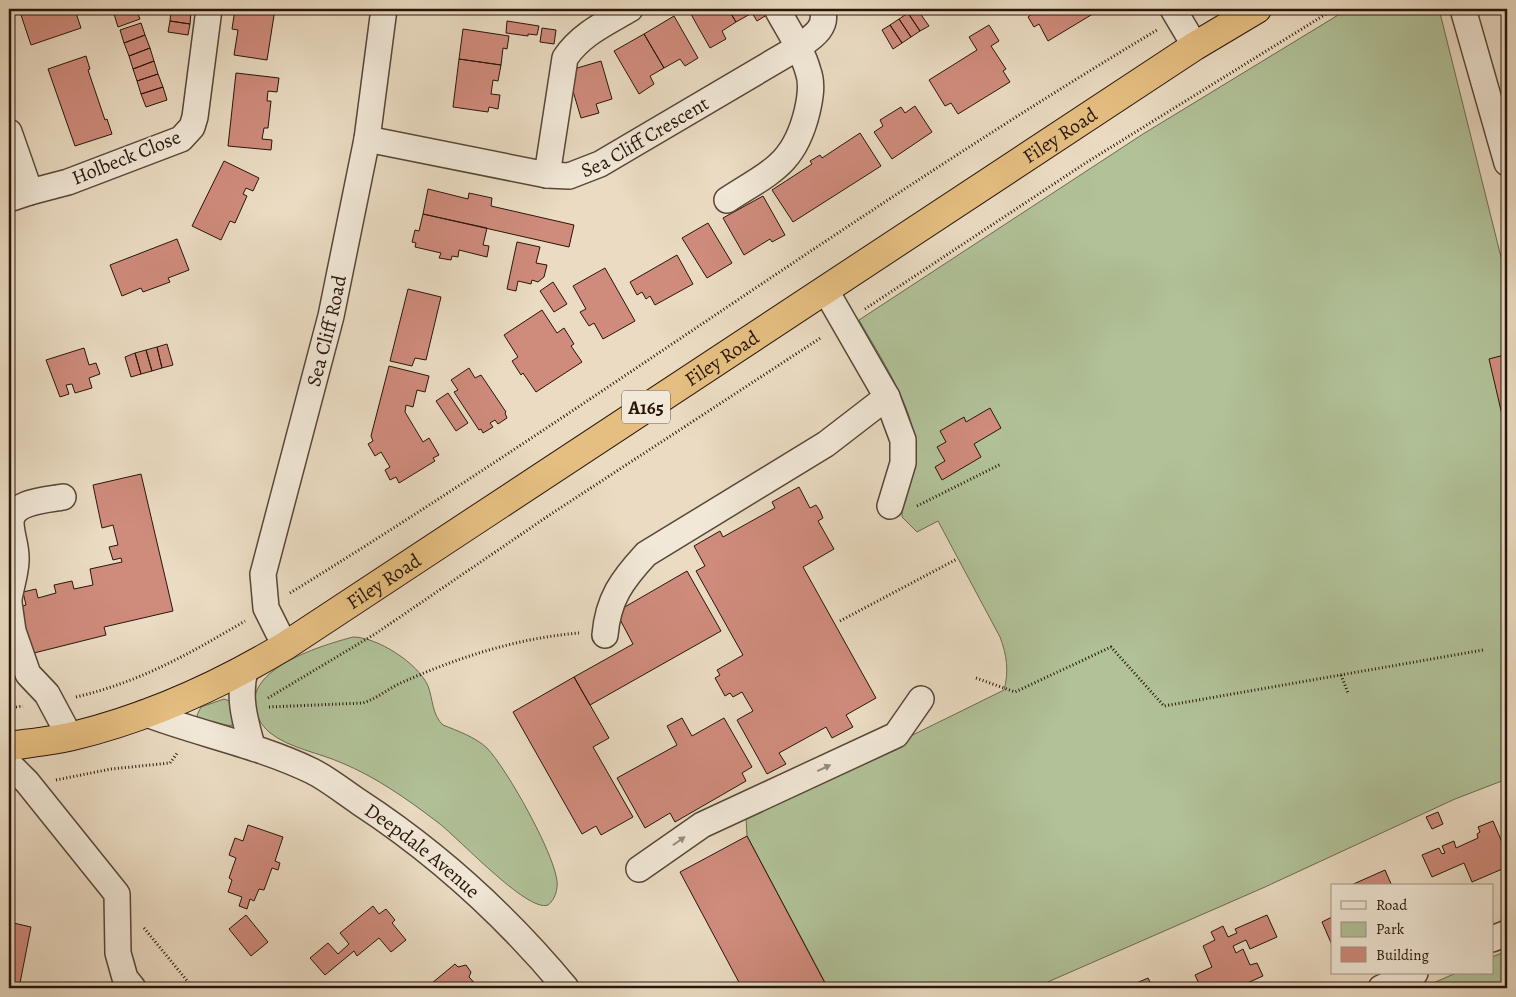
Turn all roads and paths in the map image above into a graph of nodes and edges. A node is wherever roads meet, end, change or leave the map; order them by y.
1 (209, 9) edge
2 (384, 9) edge
3 (630, 9) edge
4 (777, 9) edge
5 (822, 9) edge
6 (1257, 9) edge
7 (1334, 9) edge
8 (1463, 9) edge
9 (1176, 13) edge
10 (1195, 46) junction
11 (798, 48) junction
12 (9, 132) edge
13 (367, 139) junction
14 (1507, 163) edge
15 (548, 175) junction
16 (19, 196) edge
17 (727, 200) dead end
18 (826, 290) junction
19 (845, 322) junction
20 (887, 397) junction
21 (1001, 464) dead end
22 (63, 497) dead end
23 (901, 507) joint
24 (957, 559) dead end
25 (9, 599) edge
26 (9, 603) edge
27 (266, 608) junction
28 (840, 622) dead end
29 (604, 635) joint
30 (285, 646) junction
31 (1483, 650) dead end
32 (245, 670) junction
33 (1341, 675) junction
34 (976, 678) dead end
35 (1348, 692) dead end
36 (921, 699) dead end
37 (50, 703) junction
38 (249, 706) junction
39 (9, 708) edge
40 (144, 713) junction
41 (194, 731) junction
42 (70, 737) junction
43 (9, 746) edge
44 (252, 746) junction
45 (9, 764) edge
46 (27, 782) junction
47 (639, 869) dead end
48 (117, 894) junction
49 (1507, 933) edge
50 (1494, 938) edge
51 (1413, 974) edge
52 (133, 988) edge
53 (193, 988) edge
54 (566, 988) edge
55 (1381, 988) edge

1 - 16 street, Holbeck Close
2 - 13 street, Sea Cliff Road
3 - 15 street
4 - 11 street
5 - 11 street, Sea Cliff Crescent
6 - 10 highway, Filey Road / A165
7 - 19 path
8 - 14 street
9 - 10 street
9 - 27 path
10 - 18 highway, Filey Road / A165
11 - 15 street, Sea Cliff Crescent
11 - 17 street
12 - 16 street
13 - 15 street, Sea Cliff Crescent
13 - 27 street, Sea Cliff Road
18 - 19 street
18 - 30 highway, Filey Road / A165
19 - 20 street
19 - 38 path
20 - 23 street
20 - 29 street
21 - 23 path
22 - 25 street
24 - 28 path
26 - 37 street
27 - 30 street, Sea Cliff Road
27 - 37 path
29 - 38 path
30 - 32 highway, Filey Road / A165
31 - 33 path
32 - 38 street
32 - 40 highway, Filey Road / A165
33 - 34 path
33 - 35 path
47 -> 36 street
37 - 39 path
37 - 42 street
38 - 44 street
40 - 41 street, Deepdale Avenue
40 - 42 highway, Filey Road / A165
41 - 44 street, Deepdale Avenue
41 - 46 path
42 - 43 highway, Filey Road / A165
44 - 54 street, Deepdale Avenue
45 - 46 street
46 - 48 street
48 - 52 street
48 - 53 path
49 - 50 street
51 - 55 street

